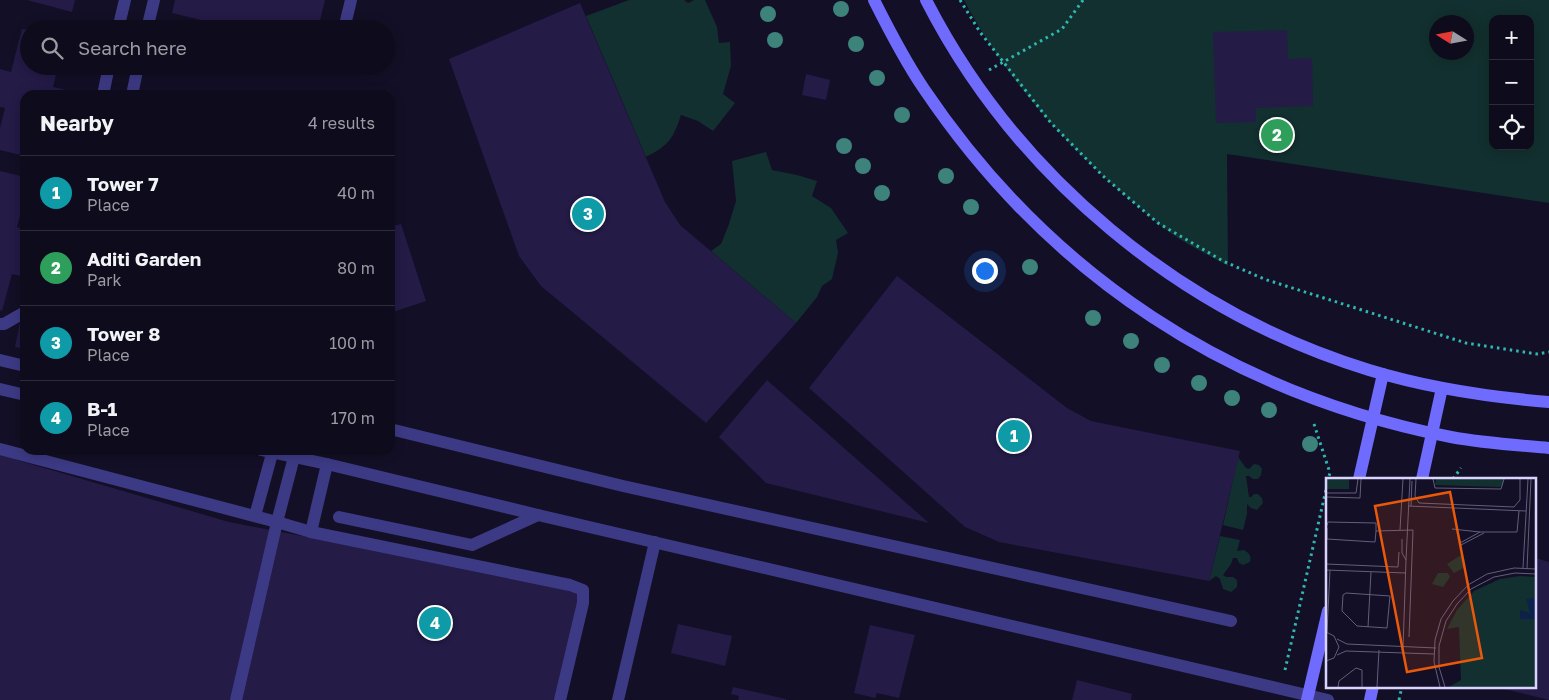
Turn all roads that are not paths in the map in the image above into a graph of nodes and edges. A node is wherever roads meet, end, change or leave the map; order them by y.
1 (125, 0) edge
2 (154, 0) edge
3 (351, 0) edge
4 (874, 0) edge
5 (926, 0) edge
6 (120, 20) edge
7 (149, 20) edge
8 (346, 20) edge
9 (108, 75) edge
10 (136, 75) edge
11 (104, 90) edge
12 (133, 90) edge
13 (20, 315) edge
14 (0, 324) edge
15 (0, 360) edge
16 (20, 365) edge
17 (1383, 374) junction
18 (1442, 388) junction
19 (0, 389) edge
20 (20, 394) edge
21 (1549, 402) edge
22 (1373, 419) junction
23 (395, 430) edge
24 (1433, 433) junction
25 (1549, 448) edge
26 (0, 449) edge
27 (20, 454) edge
28 (23, 455) edge
29 (268, 455) edge
30 (286, 455) edge
31 (294, 457) junction
32 (327, 464) junction
33 (1359, 478) edge
34 (1422, 478) edge
35 (538, 515) junction
36 (255, 516) junction
37 (339, 517) dead end
38 (277, 522) junction
39 (311, 532) junction
40 (654, 542) junction
41 (1326, 620) edge
42 (1231, 621) dead end
43 (1308, 697) edge
44 (236, 700) edge
45 (560, 700) edge
46 (618, 700) edge
47 (1328, 700) edge

1 - 6 street
2 - 7 street
3 - 8 street
4 - 22 street
5 - 17 street
9 - 11 street
10 - 12 street
13 - 14 street
15 - 16 street
17 - 18 street
17 - 22 street
18 - 21 street
18 - 24 street
19 - 20 street
22 - 24 street
22 - 33 street
23 - 42 street
24 - 25 street
24 - 34 street
26 - 27 street
28 - 36 street
29 - 36 street
30 - 31 street
31 - 32 street
31 - 38 street
32 - 35 street
32 - 39 street
35 - 37 street
35 - 40 street
36 - 38 street
38 - 39 street
38 - 44 street
39 - 45 street
40 - 43 street
40 - 46 street
41 - 43 street
43 - 47 street

